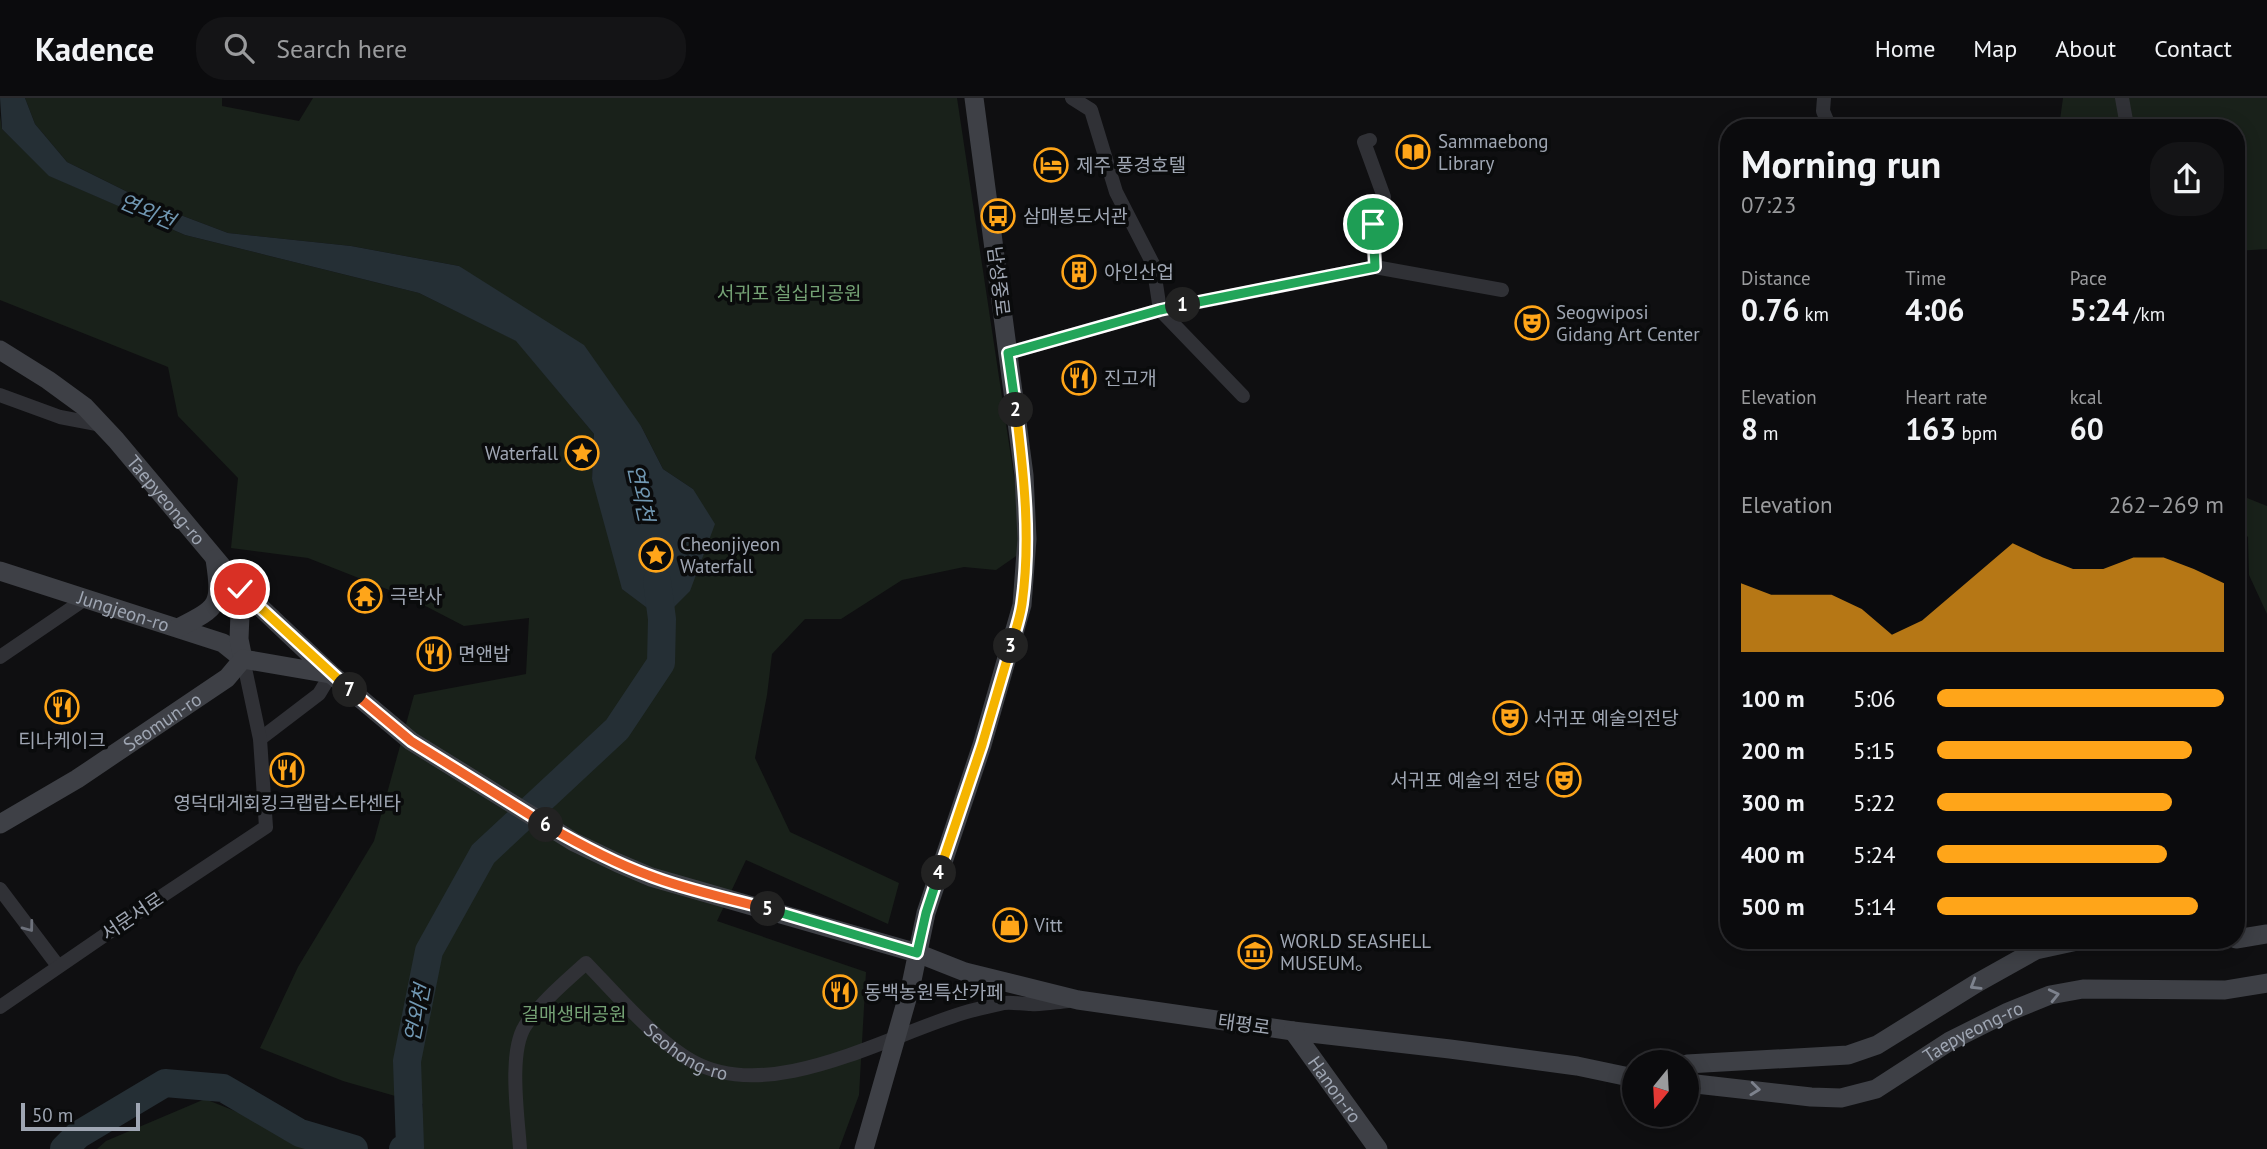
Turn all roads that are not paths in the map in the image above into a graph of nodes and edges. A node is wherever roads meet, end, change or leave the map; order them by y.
1 (974, 98) edge
2 (1824, 98) edge
3 (2122, 98) edge
4 (1080, 100) edge
5 (1826, 119) edge
6 (2126, 119) edge
7 (1370, 140) dead end
8 (1375, 267) junction
9 (1502, 290) dead end
10 (1160, 310) junction
11 (0, 350) edge
12 (1008, 353) junction
13 (0, 395) edge
14 (1242, 396) dead end
15 (104, 426) junction
16 (215, 558) junction
17 (0, 571) edge
18 (240, 589) junction
19 (85, 599) junction
20 (178, 628) junction
21 (0, 657) edge
22 (243, 659) junction
23 (331, 674) junction
24 (260, 739) junction
25 (0, 824) edge
26 (0, 889) edge
27 (2267, 934) edge
28 (2245, 938) edge
29 (2041, 949) edge
30 (917, 953) junction
31 (58, 966) junction
32 (2267, 983) edge
33 (1078, 1000) junction
34 (0, 1007) edge
35 (1293, 1031) junction
36 (896, 1038) junction
37 (1699, 1063) edge
38 (1577, 1066) junction
39 (1622, 1066) edge
40 (1622, 1075) edge
41 (1699, 1084) edge
42 (520, 1149) edge
43 (864, 1149) edge
44 (1378, 1149) edge

1 - 12 street, 남성중로
2 - 5 street
3 - 6 street
4 - 10 street
7 - 8 street
8 - 9 street
8 - 10 street
10 - 12 street
10 - 14 street
11 - 15 street, Taepyeong-ro
12 - 30 street, 남성중로
13 - 15 street
15 - 16 street, Taepyeong-ro
16 - 18 street, Taepyeong-ro
16 - 20 street
17 - 19 street, Jungjeon-ro
18 - 22 street
18 - 23 street, Taepyeong-ro
19 - 20 street, Jungjeon-ro
19 - 21 street
20 - 22 street, Jungjeon-ro
22 - 23 street
22 - 24 street
22 - 25 street, Seomun-ro
23 - 24 street
23 - 30 street, Taepyeong-ro
24 - 31 street, 서문서로
26 -> 31 street
27 - 28 street
29 -> 37 street, Taepyeong-ro
30 - 33 street, 태평로
30 - 36 street
31 - 34 street, 서문서로
41 -> 32 street, Taepyeong-ro
33 - 35 street, 태평로
33 - 36 street
35 - 38 street, 태평로
35 - 44 street, Hanon-ro
36 - 42 street, Seohong-ro
36 - 43 street
38 - 39 street
38 - 40 street

